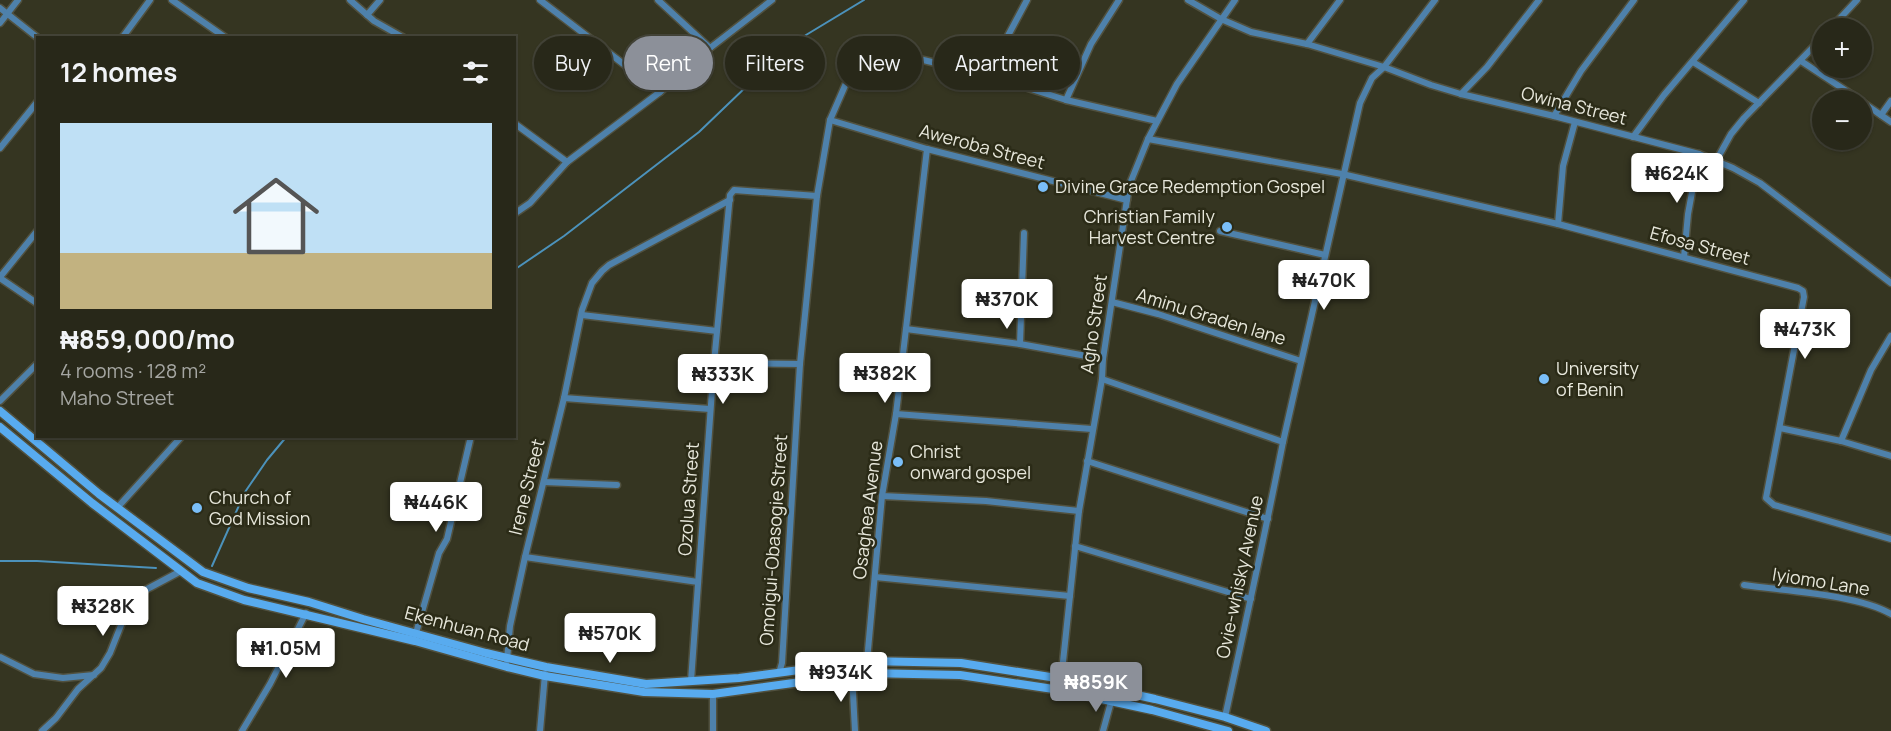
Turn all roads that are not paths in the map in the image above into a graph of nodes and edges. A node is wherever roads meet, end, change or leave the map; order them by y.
1 (18, 0) edge
2 (150, 0) edge
3 (172, 0) edge
4 (350, 0) edge
5 (380, 0) edge
6 (540, 0) edge
7 (658, 0) edge
8 (772, 0) edge
9 (1027, 0) edge
10 (1119, 0) edge
11 (1188, 0) edge
12 (1235, 0) edge
13 (1340, 0) edge
14 (1435, 0) edge
15 (1539, 0) edge
16 (1634, 0) edge
17 (1742, 0) edge
18 (1857, 0) edge
19 (0, 8) edge
20 (8, 13) junction
21 (367, 15) junction
22 (1221, 18) junction
23 (1840, 18) edge
24 (0, 23) edge
25 (36, 36) edge
26 (123, 36) edge
27 (223, 36) edge
28 (400, 36) edge
29 (697, 36) edge
30 (1008, 36) edge
31 (1307, 44) junction
32 (713, 46) edge
33 (1812, 48) edge
34 (1800, 61) junction
35 (1693, 62) junction
36 (934, 63) edge
37 (1384, 67) junction
38 (662, 90) edge
39 (1034, 90) edge
40 (1844, 90) edge
41 (660, 92) junction
42 (1461, 94) junction
43 (1066, 100) junction
44 (1891, 101) edge
45 (36, 103) edge
46 (1760, 103) junction
47 (1872, 109) edge
48 (1881, 115) junction
49 (1554, 116) junction
50 (830, 120) junction
51 (1157, 121) junction
52 (1575, 122) junction
53 (1891, 122) edge
54 (516, 124) edge
55 (1633, 137) junction
56 (1148, 139) junction
57 (0, 148) edge
58 (927, 149) junction
59 (1699, 154) junction
60 (1716, 161) junction
61 (567, 162) junction
62 (1342, 174) junction
63 (817, 196) junction
64 (730, 200) junction
65 (1127, 200) junction
66 (516, 213) edge
67 (1558, 224) junction
68 (1220, 231) dead end
69 (36, 233) edge
70 (1024, 233) dead end
71 (1325, 255) junction
72 (1684, 257) junction
73 (0, 278) edge
74 (1891, 283) edge
75 (1112, 302) junction
76 (36, 303) edge
77 (582, 315) junction
78 (906, 329) junction
79 (717, 331) junction
80 (1891, 336) edge
81 (1020, 344) junction
82 (1103, 359) junction
83 (1301, 361) junction
84 (714, 363) junction
85 (800, 364) junction
86 (36, 365) edge
87 (1102, 378) junction
88 (564, 398) junction
89 (0, 401) edge
90 (711, 409) junction
91 (0, 411) edge
92 (896, 414) junction
93 (0, 427) edge
94 (1780, 428) junction
95 (1092, 429) junction
96 (180, 438) edge
97 (471, 438) edge
98 (1841, 441) junction
99 (1283, 442) junction
100 (1891, 456) edge
101 (1087, 461) junction
102 (544, 482) junction
103 (617, 485) dead end
104 (410, 491) dead end
105 (882, 496) junction
106 (117, 508) junction
107 (454, 508) junction
108 (1079, 511) junction
109 (1268, 519) junction
110 (1891, 539) edge
111 (1075, 546) junction
112 (525, 557) junction
113 (181, 571) junction
114 (875, 578) junction
115 (698, 582) junction
116 (1744, 585) dead end
117 (1070, 596) junction
118 (1251, 599) junction
119 (1890, 612) edge
120 (306, 614) junction
121 (416, 633) junction
122 (0, 657) edge
123 (867, 661) junction
124 (507, 662) junction
125 (545, 672) junction
126 (779, 673) junction
127 (852, 674) junction
128 (95, 675) junction
129 (1063, 678) junction
130 (691, 681) junction
131 (1060, 690) junction
132 (713, 694) junction
133 (1111, 702) junction
134 (1225, 717) junction
135 (42, 731) edge
136 (242, 731) edge
137 (540, 731) edge
138 (713, 731) edge
139 (855, 731) edge
140 (1103, 731) edge
141 (1228, 731) edge
142 (1266, 731) edge

1 - 20 street
2 - 26 street
3 - 27 street
4 - 21 street
5 - 21 street
6 - 41 street
7 - 29 street
8 - 32 street
9 - 30 street
10 - 43 street
11 - 22 street, Owina Street
12 - 22 street, Agho Street
13 - 31 street
14 - 37 street, Ovie-whisky Avenue
15 - 42 street
16 - 49 street
17 - 35 street
18 - 23 street
19 - 20 street
20 - 24 street
20 - 25 street
21 - 28 street
22 - 31 street, Owina Street
22 - 51 street, Agho Street
31 - 37 street, Owina Street
33 - 34 street
34 - 40 street
34 - 46 street
35 - 46 street
35 - 55 street
36 - 50 street, Omoigui-Obasogie Street
37 - 42 street, Owina Street
37 - 62 street, Ovie-whisky Avenue
38 - 41 street
39 - 43 street
41 - 61 street
42 - 49 street, Owina Street
43 - 51 street
44 - 48 street
45 - 57 street
46 - 60 street
47 - 48 street
48 - 53 street
49 - 52 street, Owina Street
50 - 58 street, Aweroba Street
50 - 63 street, Omoigui-Obasogie Street
51 - 56 street, Agho Street
52 - 55 street, Owina Street
52 - 67 street
54 - 61 street
55 - 59 street, Owina Street
56 - 62 street, Efosa Street
56 - 65 street, Agho Street
58 - 65 street, Aweroba Street
58 - 78 street, Osaghea Avenue
59 - 60 street, Owina Street
59 - 72 street
60 - 74 street, Owina Street
61 - 66 street
62 - 67 street, Efosa Street
62 - 71 street, Ovie-whisky Avenue
63 - 64 street
63 - 85 street, Omoigui-Obasogie Street
64 - 77 street, Irene Street
64 - 79 street, Ozolua Street
65 - 75 street, Agho Street
67 - 72 street, Efosa Street
68 - 71 street
69 - 73 street
70 - 81 street
71 - 83 street, Ovie-whisky Avenue
72 - 94 street, Efosa Street
73 - 76 street
75 - 82 street, Agho Street
75 - 83 street, Aminu Graden lane
77 - 79 street
77 - 88 street, Irene Street
78 - 81 street
78 - 92 street, Osaghea Avenue
79 - 84 street, Ozolua Street
80 - 98 street
81 - 82 street
82 - 87 street, Agho Street
83 - 99 street, Ovie-whisky Avenue
84 - 85 street
84 - 90 street, Ozolua Street
85 - 126 street, Omoigui-Obasogie Street
86 - 89 street
87 - 95 street, Agho Street
87 - 99 street
88 - 90 street
88 - 102 street, Irene Street
90 - 115 street, Ozolua Street
91 - 106 main road, Ekenhuan Road
92 - 95 street
92 - 105 street, Osaghea Avenue
93 - 113 main road, Ekenhuan Road
94 - 98 street
94 - 110 street
95 - 101 street, Agho Street
96 - 106 street
97 - 107 street
98 - 100 street
99 - 109 street, Ovie-whisky Avenue
101 - 108 street, Agho Street
101 - 109 street
102 - 103 street
102 - 112 street, Irene Street
104 - 107 street
105 - 108 street
105 - 114 street, Osaghea Avenue
106 - 121 main road, Ekenhuan Road
107 - 121 street
108 - 111 street, Agho Street
109 - 118 street, Ovie-whisky Avenue
111 - 117 street, Agho Street
111 - 118 street
112 - 115 street
112 - 124 street, Irene Street
113 - 120 main road, Ekenhuan Road
113 - 128 street
114 - 117 street
114 - 123 street, Osaghea Avenue
115 - 130 street, Ozolua Street
116 - 119 street, Iyiomo Lane
117 - 129 street, Agho Street
118 - 134 street, Ovie-whisky Avenue
120 - 124 main road, Ekenhuan Road
120 - 136 street
121 - 124 main road, Ekenhuan Road
122 - 128 street
123 - 126 main road, Ekenhuan Road
123 - 129 main road, Ekenhuan Road
124 - 125 main road, Ekenhuan Road
125 - 130 main road, Ekenhuan Road
125 - 132 main road, Ekenhuan Road
125 - 137 street
126 - 130 main road, Ekenhuan Road
127 - 131 main road, Ekenhuan Road
127 - 132 main road, Ekenhuan Road
127 - 139 street
128 - 135 street
129 - 131 street, Agho Street
129 - 134 main road, Ekenhuan Road
131 - 133 main road, Ekenhuan Road
132 - 138 street
133 - 140 street
133 - 141 main road, Ekenhuan Road
134 - 142 main road, Ekenhuan Road

